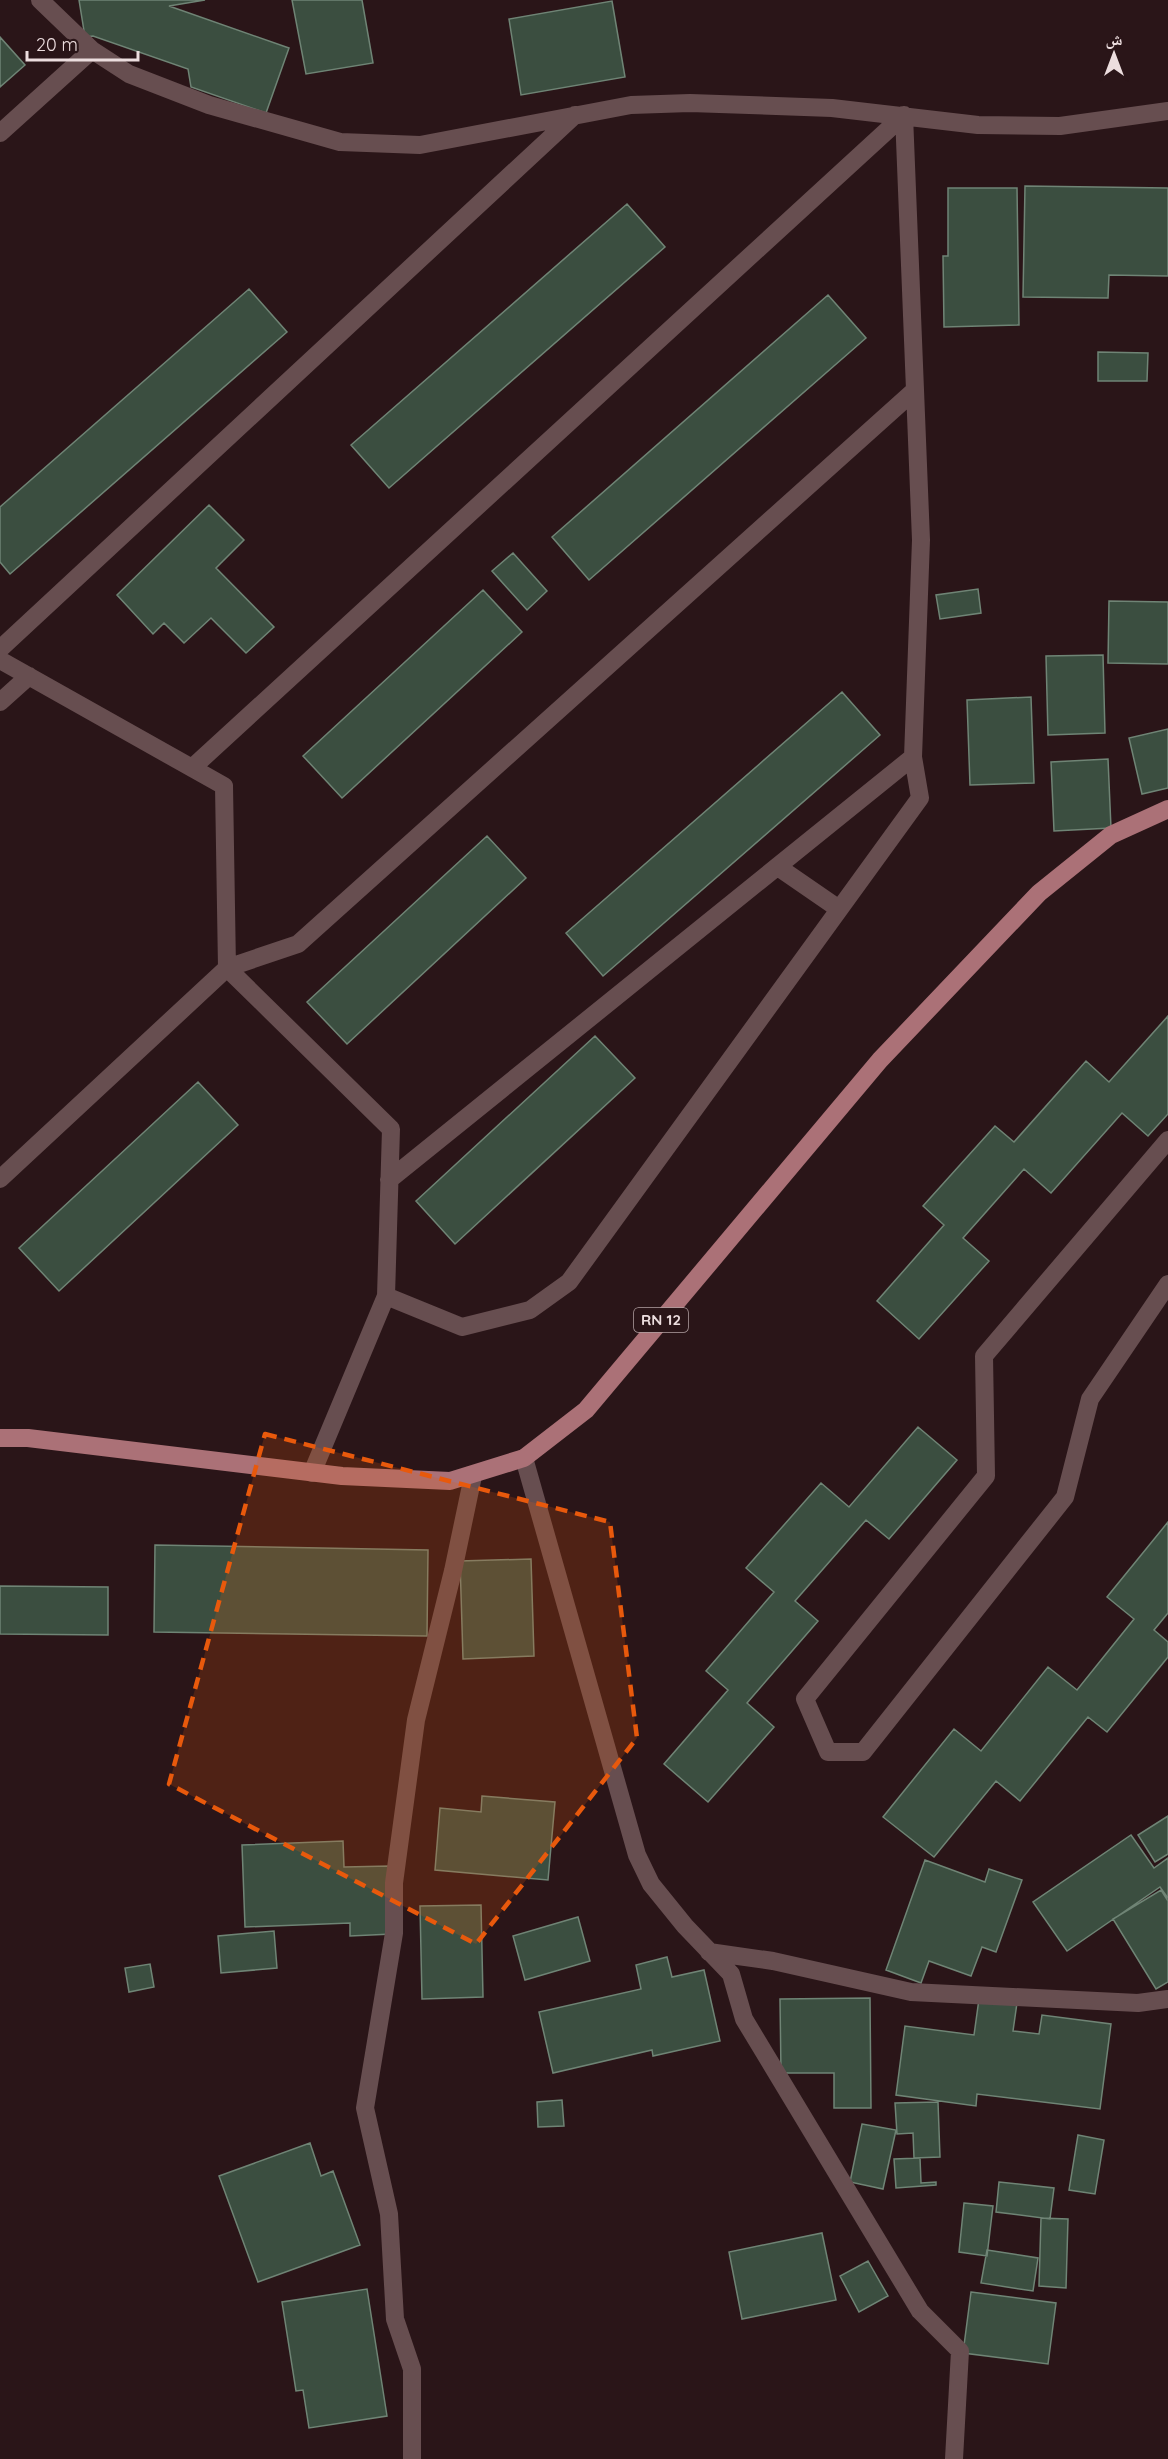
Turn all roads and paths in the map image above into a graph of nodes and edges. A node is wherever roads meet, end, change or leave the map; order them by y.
1 (40, 0) edge
2 (92, 50) junction
3 (1168, 111) edge
4 (576, 114) junction
5 (904, 115) junction
6 (0, 134) edge
7 (914, 391) junction
8 (0, 649) edge
9 (0, 660) edge
10 (29, 676) junction
11 (0, 702) edge
12 (913, 758) junction
13 (192, 768) junction
14 (1168, 809) edge
15 (778, 867) junction
16 (840, 909) junction
17 (227, 968) junction
18 (1168, 1140) edge
19 (0, 1179) edge
20 (390, 1180) junction
21 (1168, 1284) edge
22 (386, 1296) junction
23 (0, 1438) edge
24 (524, 1458) junction
25 (312, 1473) junction
26 (473, 1476) junction
27 (710, 1952) junction
28 (1168, 1999) edge
29 (412, 2459) edge
30 (954, 2459) edge

1 - 2 street
2 - 4 street
2 - 6 street
3 - 5 street
4 - 5 street
4 - 8 street
5 - 7 street
5 - 13 street
7 - 12 street
7 - 17 street
9 - 10 street
10 - 11 street
10 - 13 street
12 - 15 street
12 - 16 street
13 - 17 street
14 - 24 main road, RN 12
15 - 16 street
15 - 20 street
16 - 22 street
17 - 19 street
17 - 20 street
18 - 21 street
20 - 22 street
22 - 25 street
23 - 25 main road, RN 12
24 - 26 main road, RN 12
24 - 27 street
25 - 26 main road, RN 12
26 - 29 street
27 - 28 street
27 - 30 street

